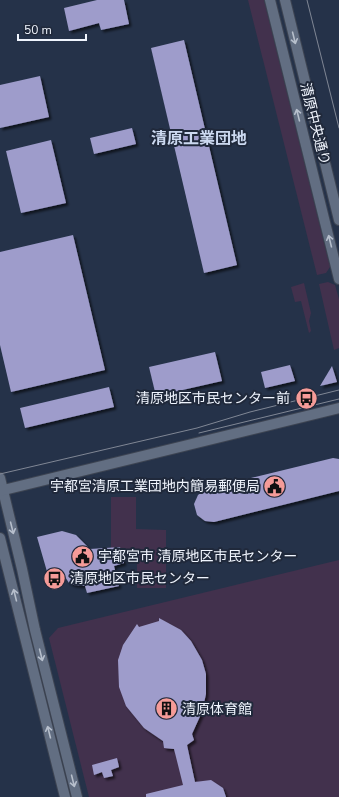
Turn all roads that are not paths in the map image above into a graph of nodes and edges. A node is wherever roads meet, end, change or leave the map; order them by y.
1 (270, 0) edge
2 (285, 0) edge
3 (339, 220) edge
4 (339, 278) edge
5 (339, 408) edge
6 (0, 478) edge
7 (2, 490) edge
8 (0, 538) edge
9 (65, 797) edge
10 (77, 797) edge

4 -> 1 street, 清原中央通り
2 -> 3 street, 清原中央通り
5 - 7 street
6 - 7 street
7 -> 10 street
9 -> 8 street

